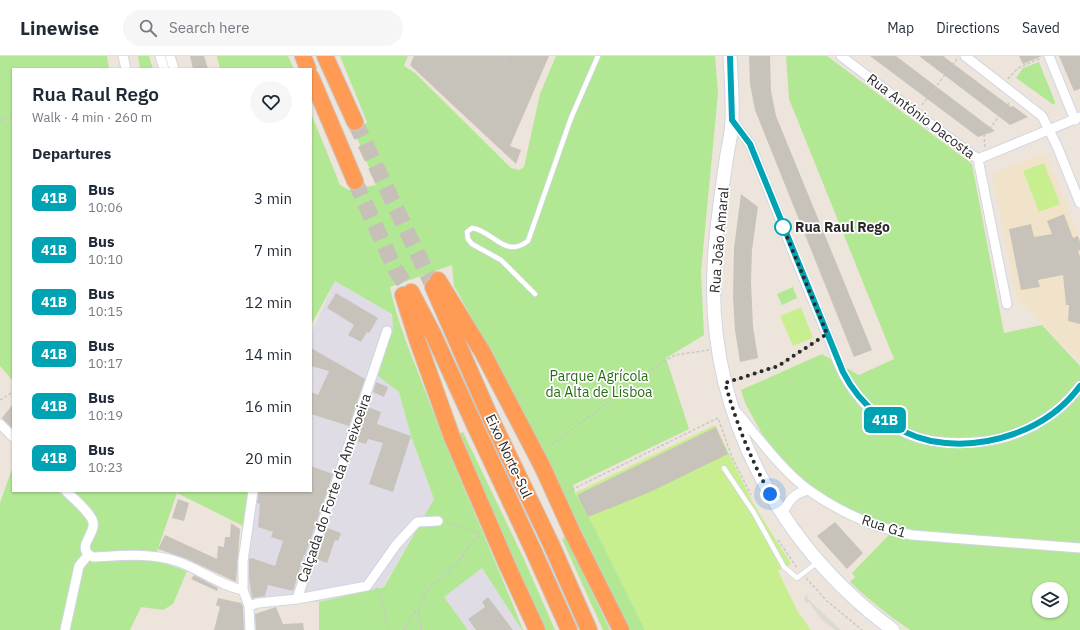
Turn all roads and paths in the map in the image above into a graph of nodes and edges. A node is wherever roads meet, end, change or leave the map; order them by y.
1 (123, 56) edge
2 (160, 56) edge
3 (170, 56) edge
4 (302, 56) edge
5 (325, 56) edge
6 (505, 56) edge
7 (598, 56) edge
8 (730, 56) edge
9 (842, 56) edge
10 (959, 56) edge
11 (965, 56) edge
12 (1048, 56) edge
13 (126, 68) edge
14 (164, 68) edge
15 (174, 68) edge
16 (308, 68) edge
17 (502, 68) dead end
18 (312, 79) edge
19 (1003, 85) junction
20 (1010, 102) dead end
21 (916, 113) junction
22 (12, 116) edge
23 (1077, 119) edge
24 (732, 120) junction
25 (0, 121) edge
26 (355, 122) tunnel mouth
27 (1050, 130) junction
28 (984, 136) dead end
29 (978, 159) junction
30 (355, 180) tunnel mouth
31 (1080, 203) edge
32 (534, 294) dead end
33 (1007, 304) dead end
34 (387, 331) dead end
35 (827, 334) junction
36 (719, 348) junction
37 (725, 383) junction
38 (1080, 386) edge
39 (12, 393) edge
40 (0, 400) edge
41 (732, 406) junction
42 (0, 424) edge
43 (12, 436) edge
44 (551, 445) dead end
45 (724, 468) dead end
46 (809, 490) junction
47 (67, 492) edge
48 (253, 492) edge
49 (563, 493) dead end
50 (752, 497) dead end
51 (782, 514) junction
52 (438, 521) joint
53 (777, 539) dead end
54 (1080, 548) edge
55 (88, 555) junction
56 (818, 562) junction
57 (802, 574) junction
58 (367, 586) junction
59 (243, 590) junction
60 (296, 599) junction
61 (249, 606) junction
62 (419, 609) junction
63 (65, 630) edge
64 (250, 630) edge
65 (388, 630) edge
66 (404, 630) edge
67 (421, 630) edge
68 (536, 630) edge
69 (569, 630) edge
70 (589, 630) edge
71 (621, 630) edge
72 (862, 630) edge
73 (894, 630) edge

1 - 13 street
2 - 14 street
3 - 15 street
4 - 16 highway
5 - 26 highway
6 - 17 path
7 - 32 lane
8 - 24 street, Rua João Amaral
9 - 21 street, Rua António Dacosta
10 - 21 path
11 - 19 street
12 - 19 path
12 - 23 street
18 - 30 highway
19 - 27 street
20 - 28 path
21 - 29 street, Rua António Dacosta
22 - 25 path
23 - 27 street
24 - 35 street
24 - 36 street, Rua João Amaral
27 - 29 street
27 - 31 street
29 - 33 street, Rua António Dacosta
34 - 60 street, Calçada do Forte da Ameixoeira
35 - 37 path
35 - 38 street
36 - 37 street, Rua João Amaral
36 - 44 path
37 - 41 street, Rua João Amaral
39 - 40 path
41 - 46 street, Rua G1
41 - 51 street, Rua João Amaral
42 - 43 street
45 - 57 lane
46 - 51 street
46 - 54 street, Rua G1
47 - 55 street
48 - 59 street
49 - 50 path
51 - 56 street, Rua João Amaral
52 - 58 street
52 - 62 path
53 - 57 path
55 - 59 street
55 - 63 street
56 - 57 lane
56 - 73 street, Rua João Amaral
57 - 72 path
58 - 60 street
58 - 65 path
59 - 61 street
60 - 61 street, Calçada do Forte da Ameixoeira
61 - 64 street
62 - 66 path
62 - 67 path
68 - 69 highway, Eixo Norte-Sul, bridge
70 - 71 highway, Eixo Norte-Sul, bridge

